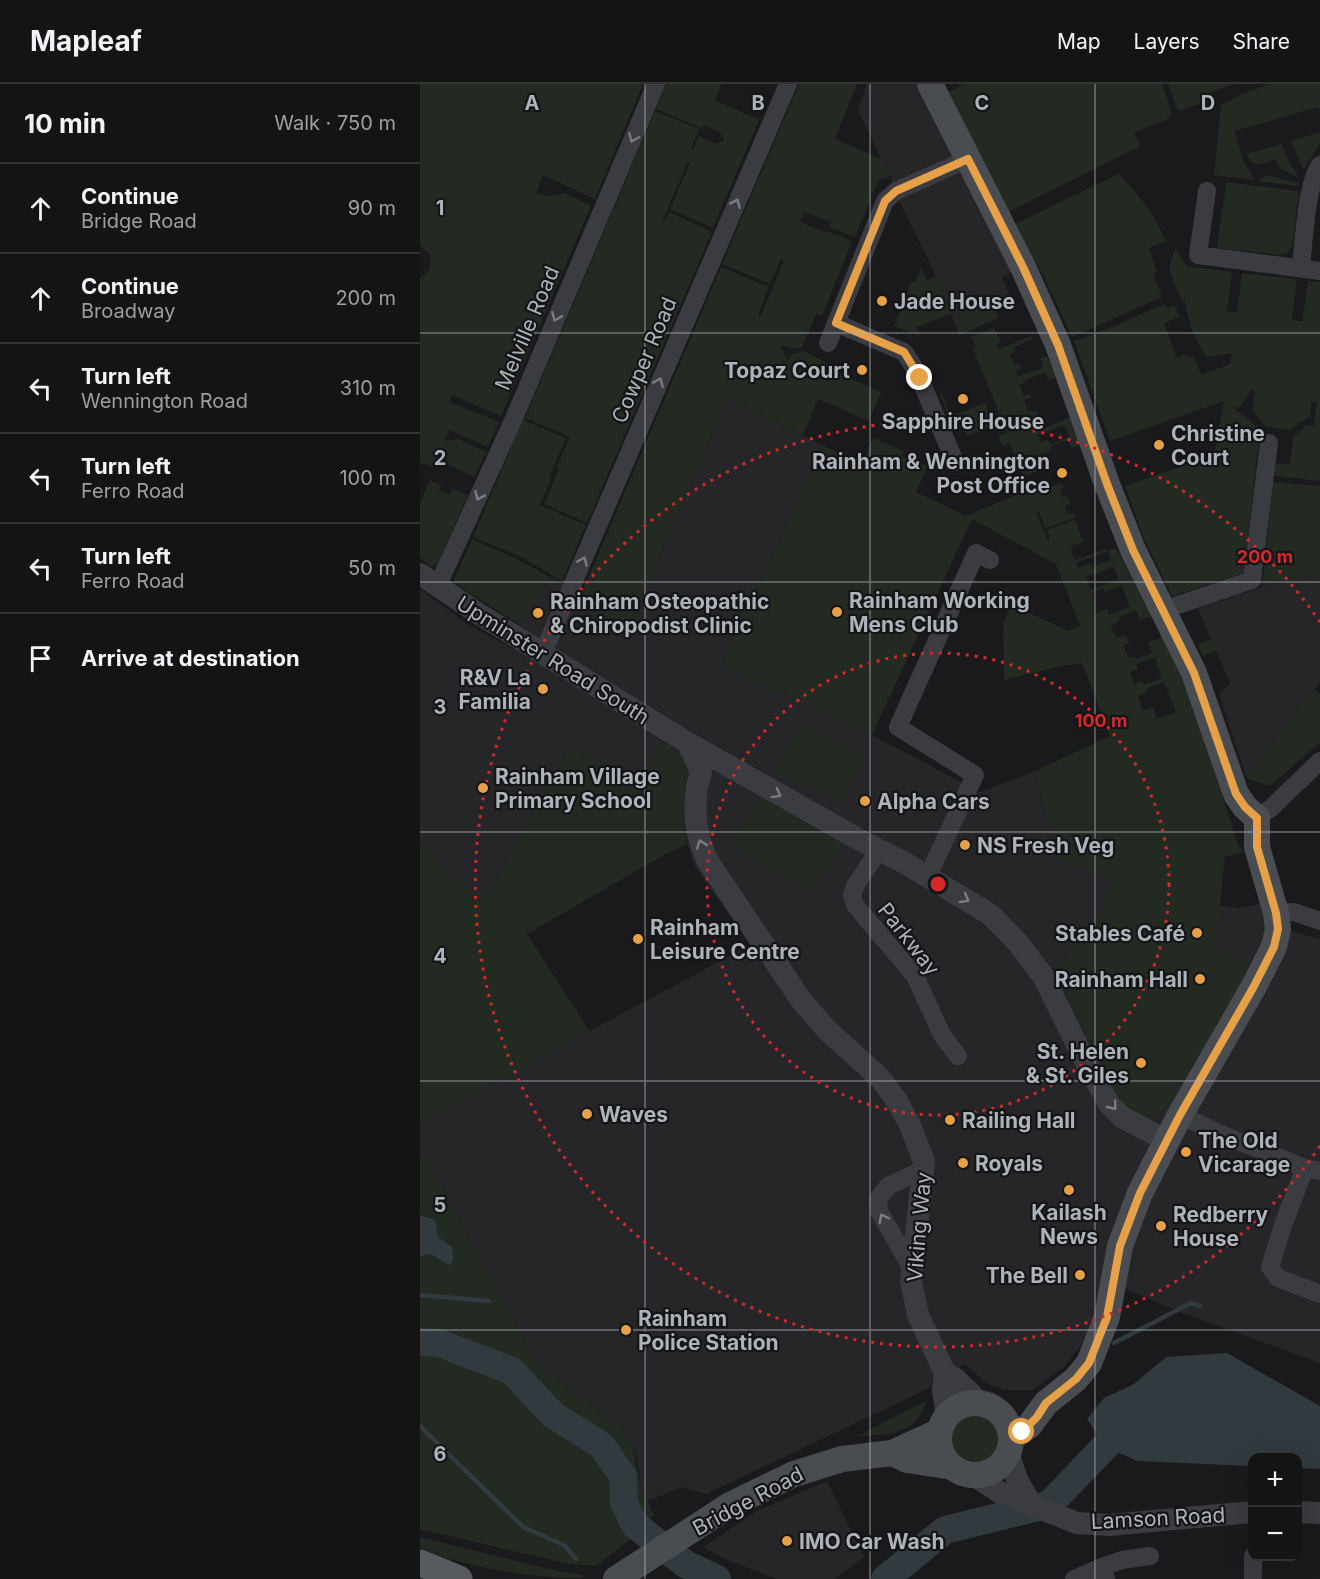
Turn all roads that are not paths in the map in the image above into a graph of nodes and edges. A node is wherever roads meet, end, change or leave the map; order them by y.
1 (656, 84) edge
2 (788, 84) edge
3 (931, 84) edge
4 (968, 159) junction
5 (1320, 165) edge
6 (1207, 191) dead end
7 (1301, 267) junction
8 (1320, 271) edge
9 (836, 323) junction
10 (828, 343) dead end
11 (1269, 443) dead end
12 (955, 462) dead end
13 (990, 560) dead end
14 (429, 581) edge
15 (1163, 610) junction
16 (543, 653) junction
17 (1320, 761) edge
18 (715, 766) junction
19 (1257, 818) junction
20 (879, 850) junction
21 (927, 876) junction
22 (1276, 913) junction
23 (1320, 921) edge
24 (958, 1056) dead end
25 (1180, 1115) junction
26 (1167, 1141) junction
27 (923, 1170) junction
28 (1313, 1170) edge
29 (912, 1269) junction
30 (1320, 1294) edge
31 (945, 1373) junction
32 (1046, 1403) junction
33 (990, 1408) junction
34 (943, 1424) junction
35 (1009, 1445) junction
36 (892, 1453) junction
37 (963, 1471) junction
38 (1031, 1504) junction
39 (1248, 1512) edge
40 (1302, 1512) edge
41 (1320, 1513) edge
42 (1150, 1556) dead end
43 (1253, 1561) edge
44 (420, 1563) edge
45 (1104, 1573) edge
46 (459, 1579) edge
47 (616, 1579) edge
48 (1074, 1579) edge
49 (1253, 1579) edge

1 -> 14 street, Melville Road
16 -> 2 street, Cowper Road
3 - 4 main road
4 - 9 street
4 - 15 main road
5 - 7 street
6 - 7 street
7 - 8 street
9 - 10 street
9 - 12 street
11 - 15 street
13 - 21 street
14 - 16 street, Upminster Road South
15 - 19 main road
16 - 18 street, Upminster Road South
17 - 19 street
18 -> 20 street
27 -> 18 street, Viking Way
19 - 22 main road, Bridge Road
20 - 21 street
20 - 24 street, Parkway
21 -> 26 street
22 - 23 street
22 - 25 main road, Bridge Road
25 - 26 main road, Bridge Road
25 - 28 street
26 - 32 main road, Bridge Road
27 - 29 street, Viking Way
29 -> 27 street
28 - 30 street
29 - 31 street, Viking Way
31 - 33 street
31 - 34 street
32 - 33 main road, Bridge Road
32 - 35 main road, Bridge Road
33 - 34 main road, Bridge Road
33 - 35 main road
34 - 36 main road, Bridge Road
34 - 37 main road
35 - 37 main road, Bridge Road
35 - 38 street
36 - 37 main road, Bridge Road
36 - 47 main road, Bridge Road
37 - 38 street, Lamson Road
38 - 39 street, Lamson Road
40 - 41 street
42 - 45 street
43 - 49 street
44 - 46 main road
45 - 48 street

